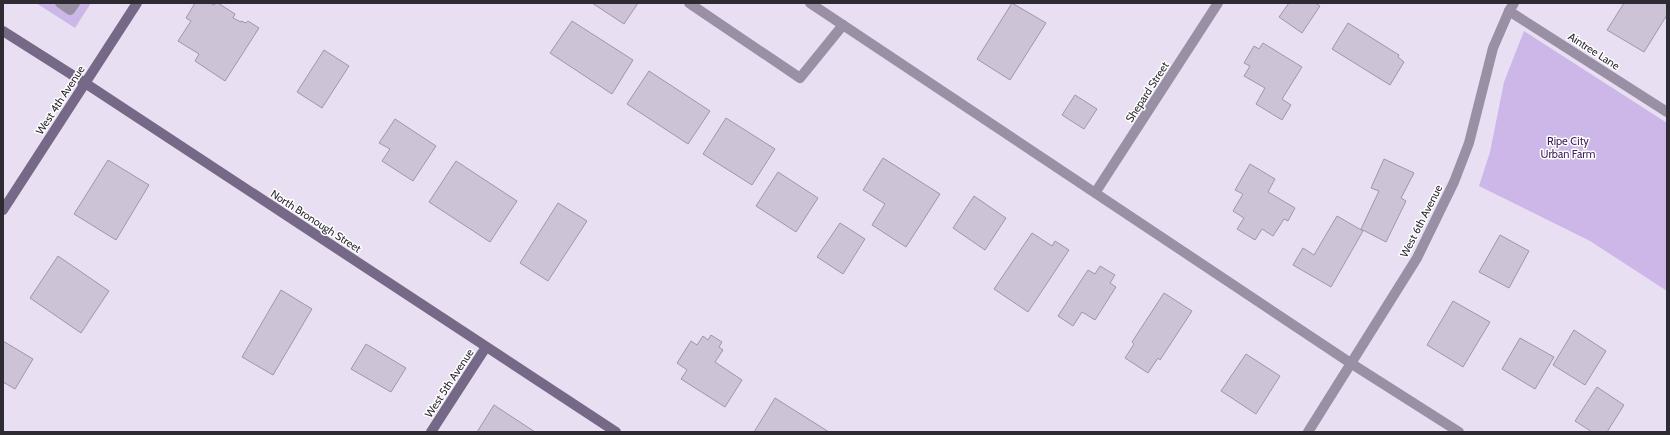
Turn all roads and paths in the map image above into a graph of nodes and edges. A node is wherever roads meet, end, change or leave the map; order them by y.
1 (60, 3) edge
2 (75, 3) edge
3 (137, 3) edge
4 (689, 3) edge
5 (810, 3) edge
6 (1218, 3) edge
7 (1512, 7) edge
8 (844, 25) junction
9 (3, 31) edge
10 (85, 83) junction
11 (1667, 112) edge
12 (1095, 193) junction
13 (3, 210) edge
14 (486, 347) junction
15 (1352, 364) junction
16 (431, 432) edge
17 (616, 432) edge
18 (1308, 432) edge
19 (1459, 432) edge

1 - 2 street
3 - 10 main road, West 4th Avenue
4 - 8 street
5 - 8 street
6 - 12 street, Shepard Street
7 - 11 street, Aintree Lane
7 - 15 street, West 6th Avenue
8 - 12 street
9 - 10 main road, North Bronough Street
10 - 13 main road, West 4th Avenue
10 - 14 main road, North Bronough Street
12 - 15 street
14 - 16 main road, West 5th Avenue
14 - 17 main road, North Bronough Street
15 - 18 street, West 6th Avenue
15 - 19 street

